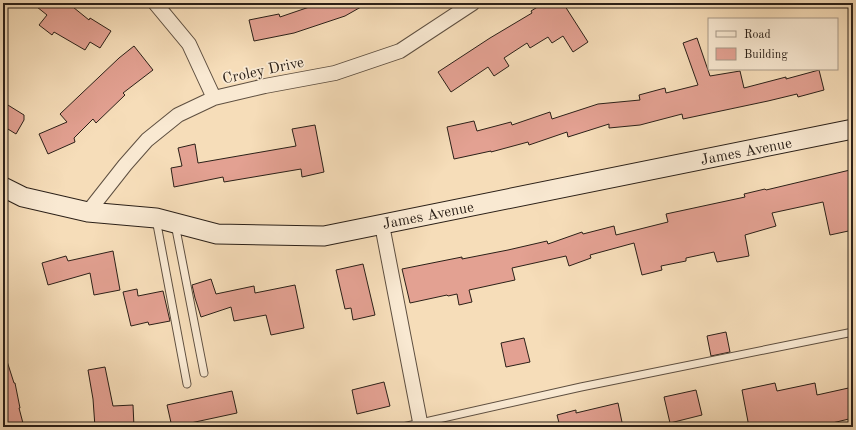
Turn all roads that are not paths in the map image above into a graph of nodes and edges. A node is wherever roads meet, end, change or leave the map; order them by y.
1 (155, 3) edge
2 (473, 3) edge
3 (214, 98) junction
4 (853, 129) edge
5 (3, 187) edge
6 (88, 212) junction
7 (156, 218) junction
8 (174, 223) junction
9 (382, 225) junction
10 (853, 332) edge
11 (204, 373) dead end
12 (187, 384) dead end
13 (421, 425) edge
14 (403, 427) edge

1 - 3 street
2 - 3 street, Croley Drive
3 - 6 street, Croley Drive
4 - 9 street, James Avenue
5 - 6 street, James Avenue
6 - 7 street, James Avenue
7 - 8 street, James Avenue
7 - 12 lane
8 - 9 street, James Avenue
8 - 11 lane
9 - 13 street
10 - 13 lane
13 - 14 lane

